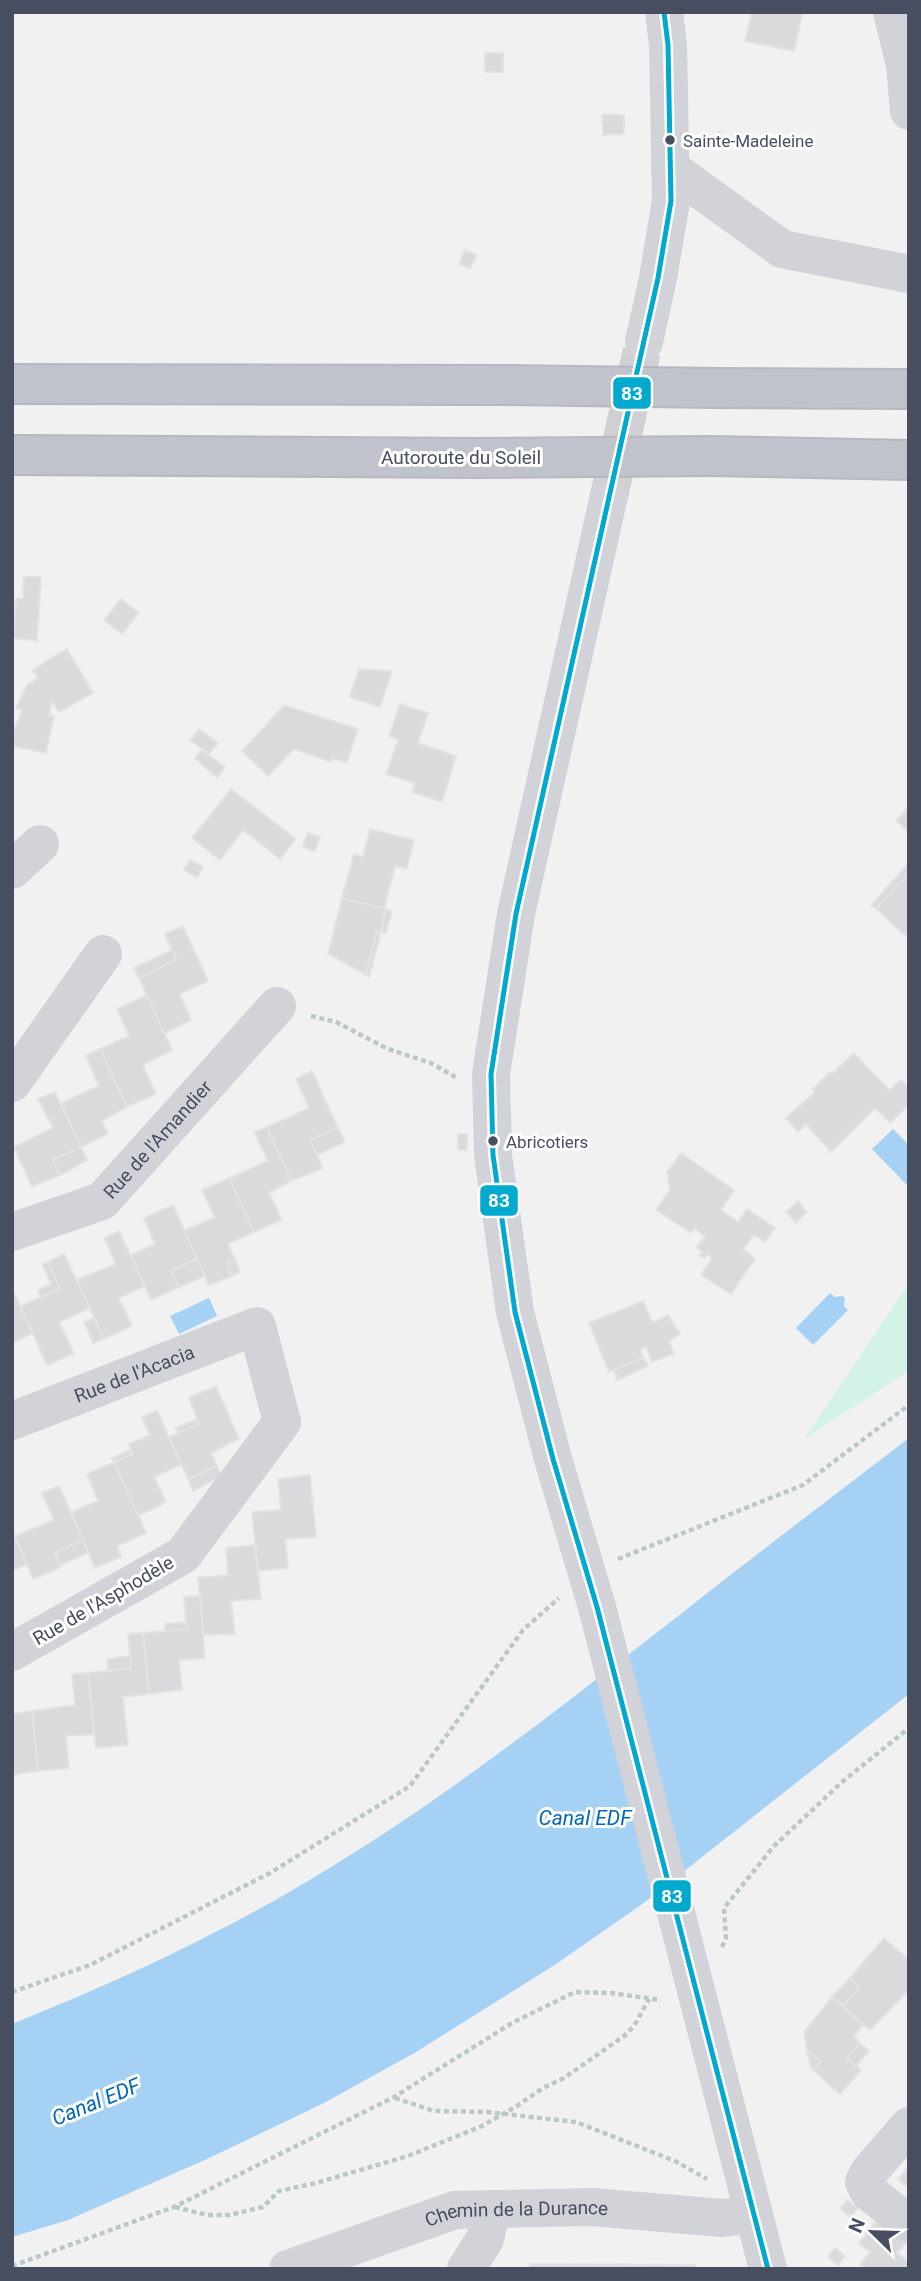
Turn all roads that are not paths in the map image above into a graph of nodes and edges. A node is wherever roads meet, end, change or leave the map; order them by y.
1 (664, 12) edge
2 (892, 12) edge
3 (909, 111) edge
4 (670, 168) junction
5 (909, 274) edge
6 (644, 342) tunnel mouth
7 (12, 384) edge
8 (909, 389) edge
9 (12, 455) edge
10 (909, 460) edge
11 (608, 500) tunnel mouth
12 (40, 844) dead end
13 (12, 870) edge
14 (103, 954) dead end
15 (276, 1006) road end
16 (12, 1083) edge
17 (12, 1232) edge
18 (257, 1326) joint
19 (12, 1421) edge
20 (12, 1652) edge
21 (909, 2126) edge
22 (492, 2209) junction
23 (754, 2214) junction
24 (909, 2224) edge
25 (288, 2269) edge
26 (466, 2269) edge
27 (768, 2269) edge

1 - 4 street
2 - 3 street
4 - 5 street
4 - 6 street
7 - 8 highway, bridge
9 - 10 highway, Autoroute du Soleil, bridge
11 - 23 street
12 - 13 street
14 - 16 street
15 - 17 street, Rue de l'Amandier
18 - 19 street, Rue de l'Acacia
18 - 20 street, Rue de l'Asphodèle
21 - 24 street
22 - 23 street, Chemin de la Durance
22 - 25 street, Chemin de la Durance
22 - 26 street
23 - 27 street

